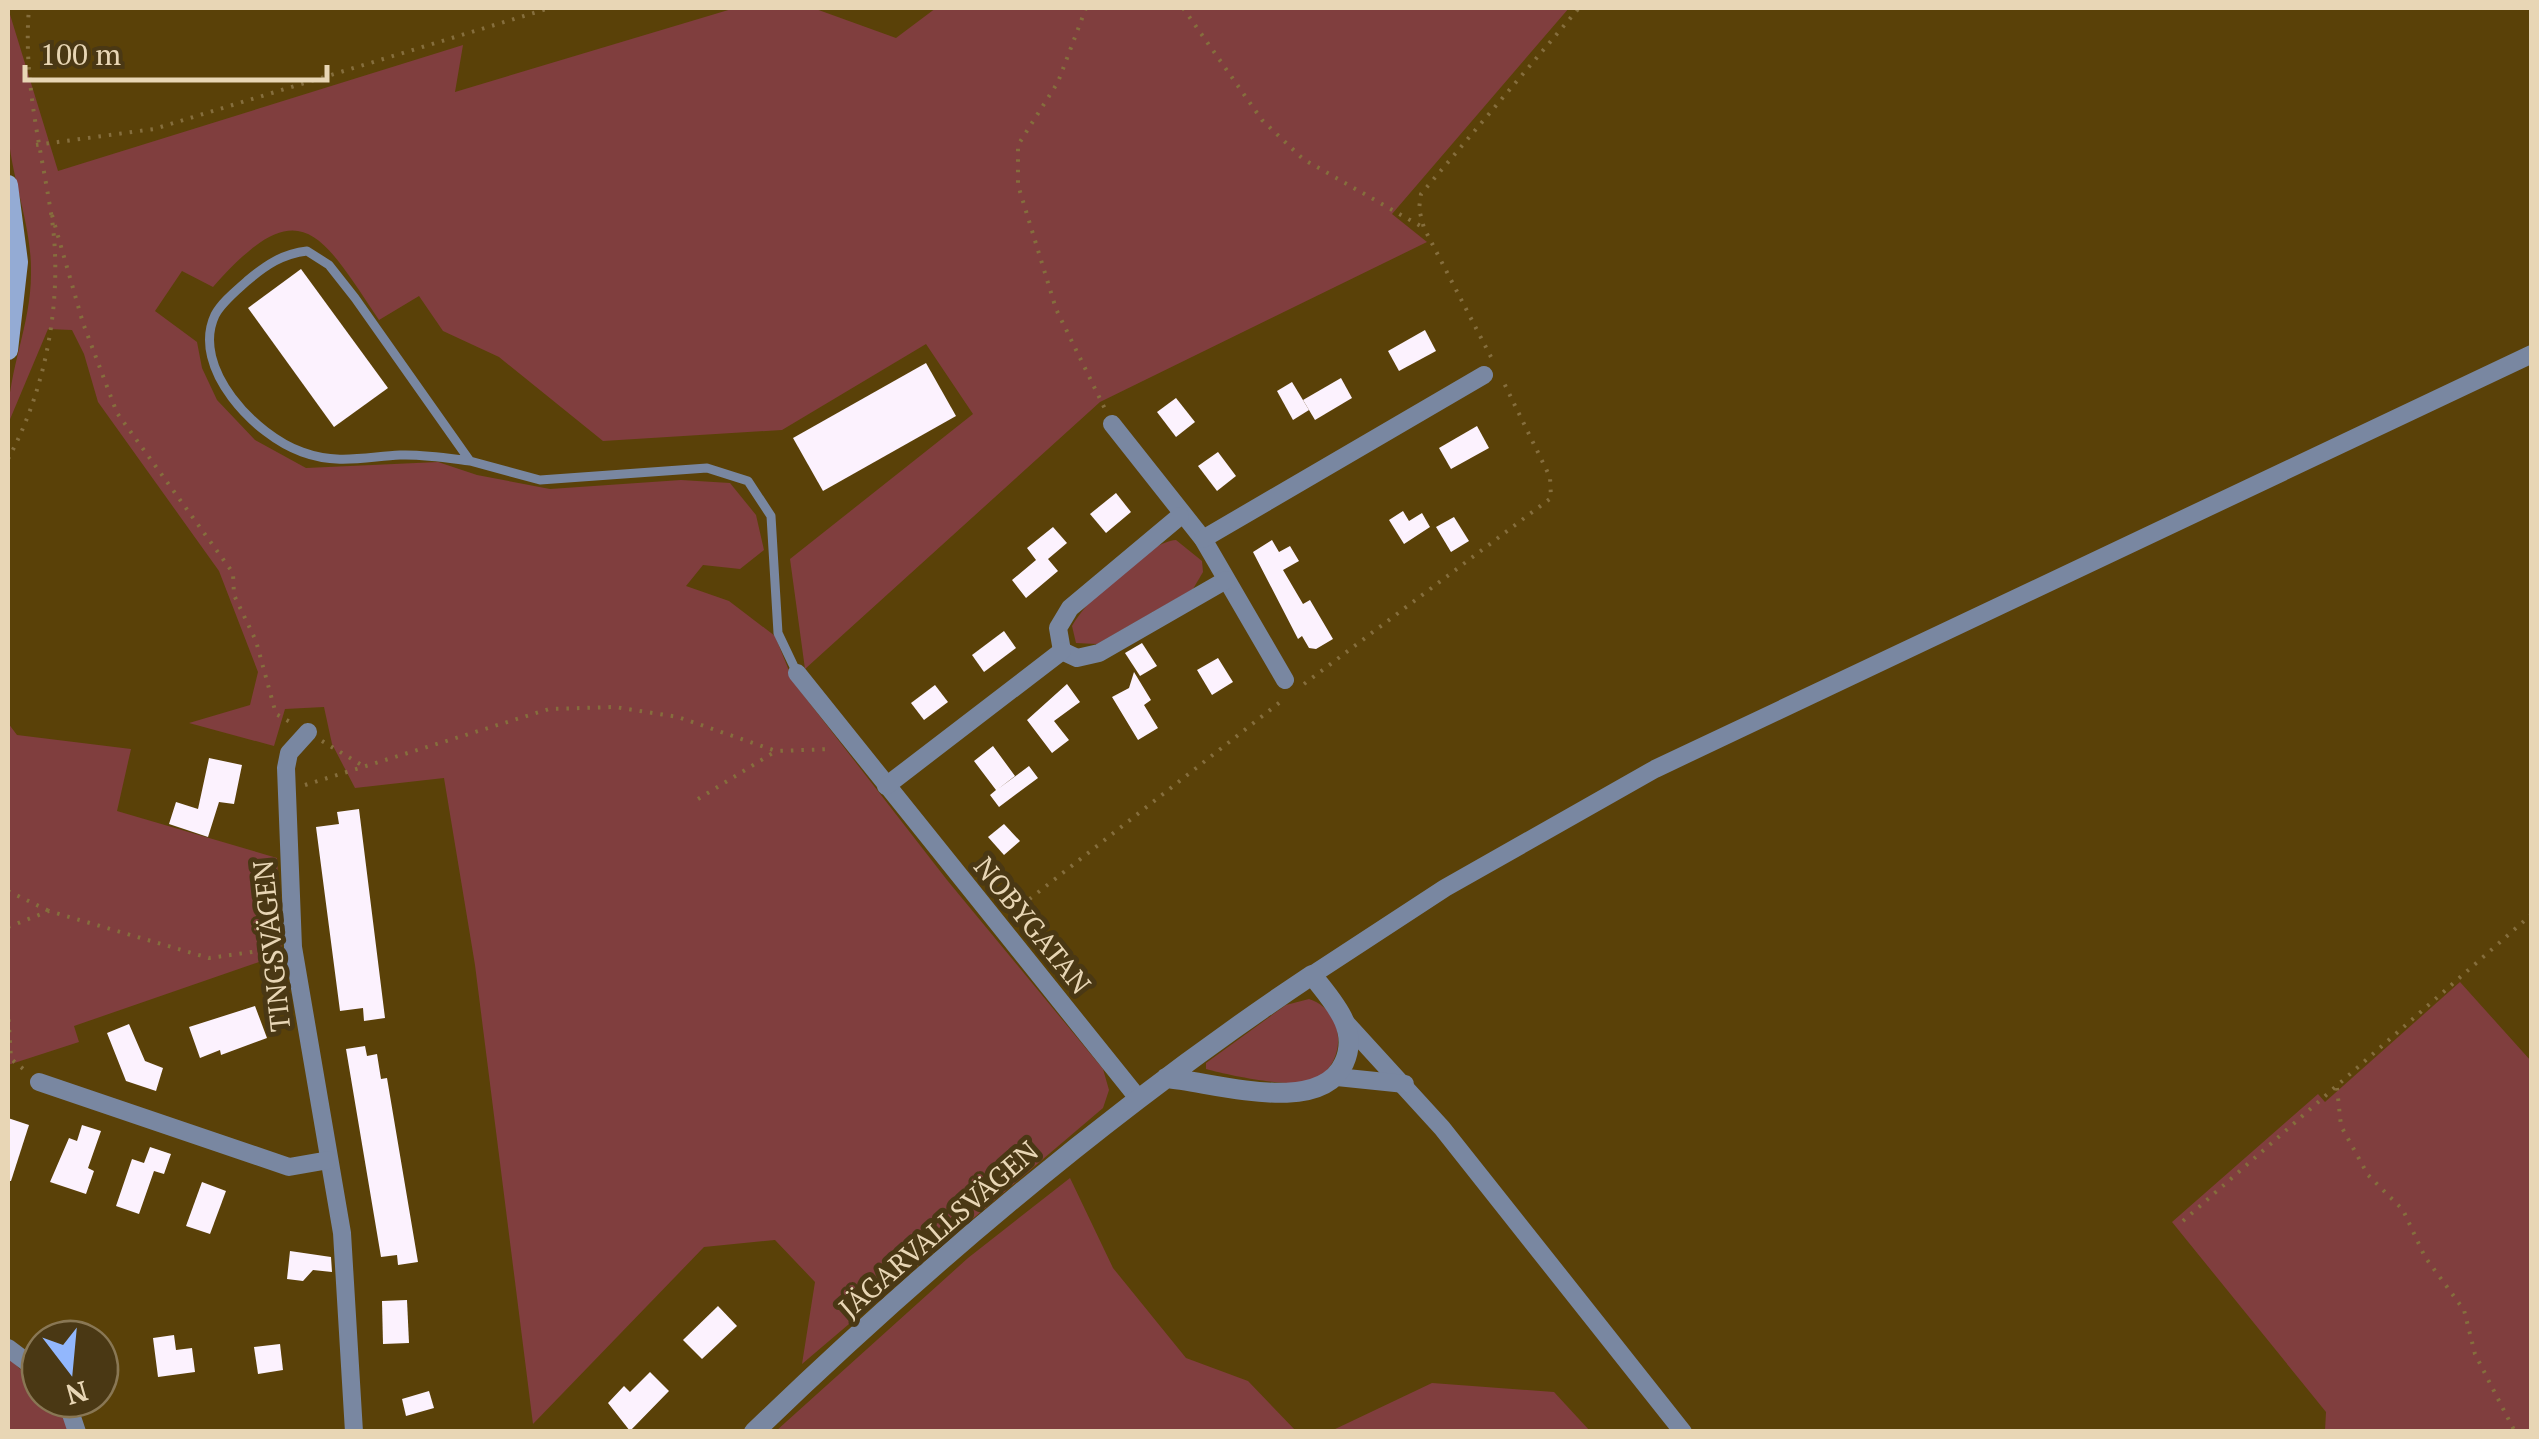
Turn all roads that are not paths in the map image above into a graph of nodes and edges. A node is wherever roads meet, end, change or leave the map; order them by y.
1 (8, 185) edge
2 (8, 350) edge
3 (2532, 354) edge
4 (1484, 375) dead end
5 (1112, 424) road end
6 (470, 461) junction
7 (1180, 516) junction
8 (1203, 539) junction
9 (1226, 580) junction
10 (1062, 651) junction
11 (798, 673) joint
12 (1284, 680) dead end
13 (308, 732) road end
14 (886, 786) junction
15 (1312, 975) junction
16 (1347, 1024) junction
17 (1337, 1077) junction
18 (1166, 1078) junction
19 (40, 1082) road end
20 (1405, 1084) junction
21 (1138, 1098) junction
22 (329, 1160) junction
23 (354, 1432) edge
24 (754, 1432) edge
25 (1683, 1432) edge

1 - 2 main road
3 - 15 street
4 - 8 street
5 - 7 street
6 - 6 lane
6 - 11 lane
7 - 8 street
7 - 10 street
8 - 9 street
9 - 10 street
9 - 12 street
10 - 14 street
11 - 14 street, NOBYGATAN
13 - 22 street, TINGSVÄGEN
14 - 21 street, NOBYGATAN
15 - 16 street
15 - 18 street, JÄGARVALLSVÄGEN
16 - 17 street
16 - 20 street
17 - 18 street
17 - 20 street
18 - 21 street, JÄGARVALLSVÄGEN
19 - 22 street
20 - 25 street
21 - 24 street, JÄGARVALLSVÄGEN
22 - 23 street, TINGSVÄGEN

